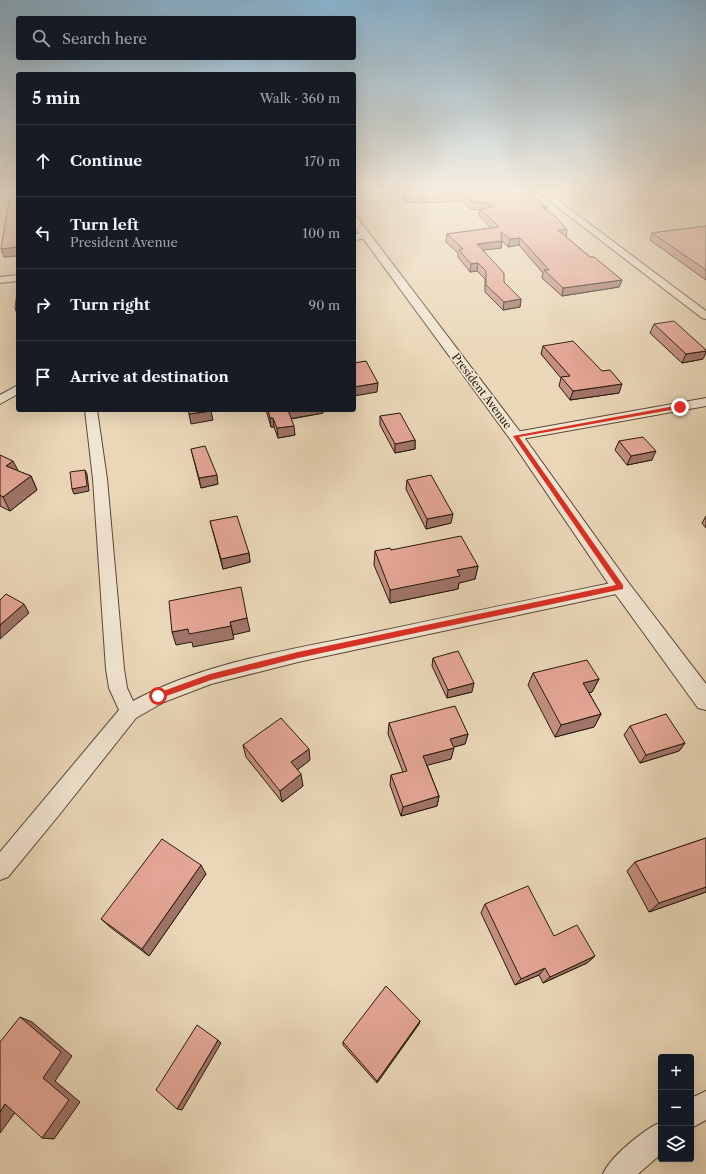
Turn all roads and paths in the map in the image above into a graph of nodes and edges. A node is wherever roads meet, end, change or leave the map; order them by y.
1 (366, 244) edge
2 (610, 244) edge
3 (16, 278) edge
4 (0, 280) edge
5 (706, 316) edge
6 (16, 390) edge
7 (0, 400) edge
8 (706, 402) edge
9 (91, 412) edge
10 (516, 436) junction
11 (621, 587) junction
12 (706, 701) edge
13 (129, 712) junction
14 (0, 869) edge
15 (706, 1104) edge
16 (694, 1112) edge
17 (658, 1139) edge
18 (618, 1174) edge

1 - 10 street, President Avenue
2 - 5 street
3 - 4 street
6 - 7 street
8 - 10 street
9 - 13 street
10 - 11 street, President Avenue
11 - 12 street, President Avenue
11 - 13 street
13 - 14 street
15 - 16 street
17 - 18 street

